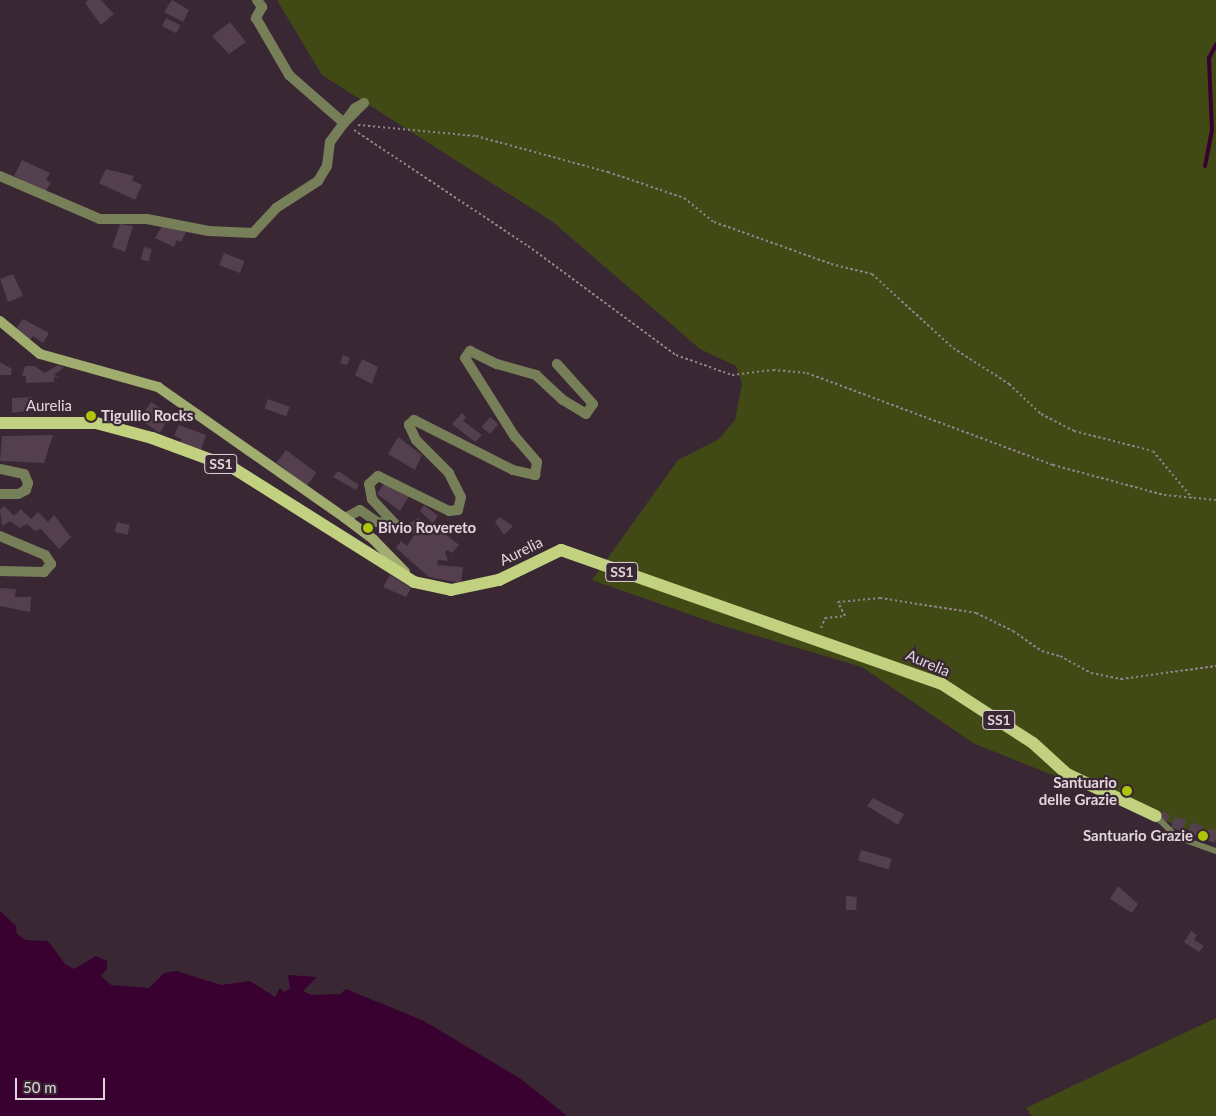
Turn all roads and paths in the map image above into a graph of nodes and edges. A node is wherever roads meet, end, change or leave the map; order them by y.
1 (257, 0) edge
2 (344, 123) junction
3 (0, 176) edge
4 (0, 321) edge
5 (557, 364) dead end
6 (0, 423) edge
7 (0, 469) edge
8 (0, 494) edge
9 (1193, 498) junction
10 (1216, 500) edge
11 (345, 518) junction
12 (0, 536) edge
13 (0, 571) edge
14 (414, 582) junction
15 (830, 644) junction
16 (1216, 666) edge
17 (1156, 816) joint
18 (1216, 851) edge

1 - 2 street
2 - 3 street
2 - 9 path
2 - 9 path
4 - 11 street
5 - 11 street
6 - 14 main road, Aurelia / SS1
7 - 8 street
9 - 10 path
11 - 14 street
12 - 13 street
14 - 15 main road, Aurelia / SS1
15 - 16 path
15 - 17 main road, Aurelia / SS1
17 - 18 lane

